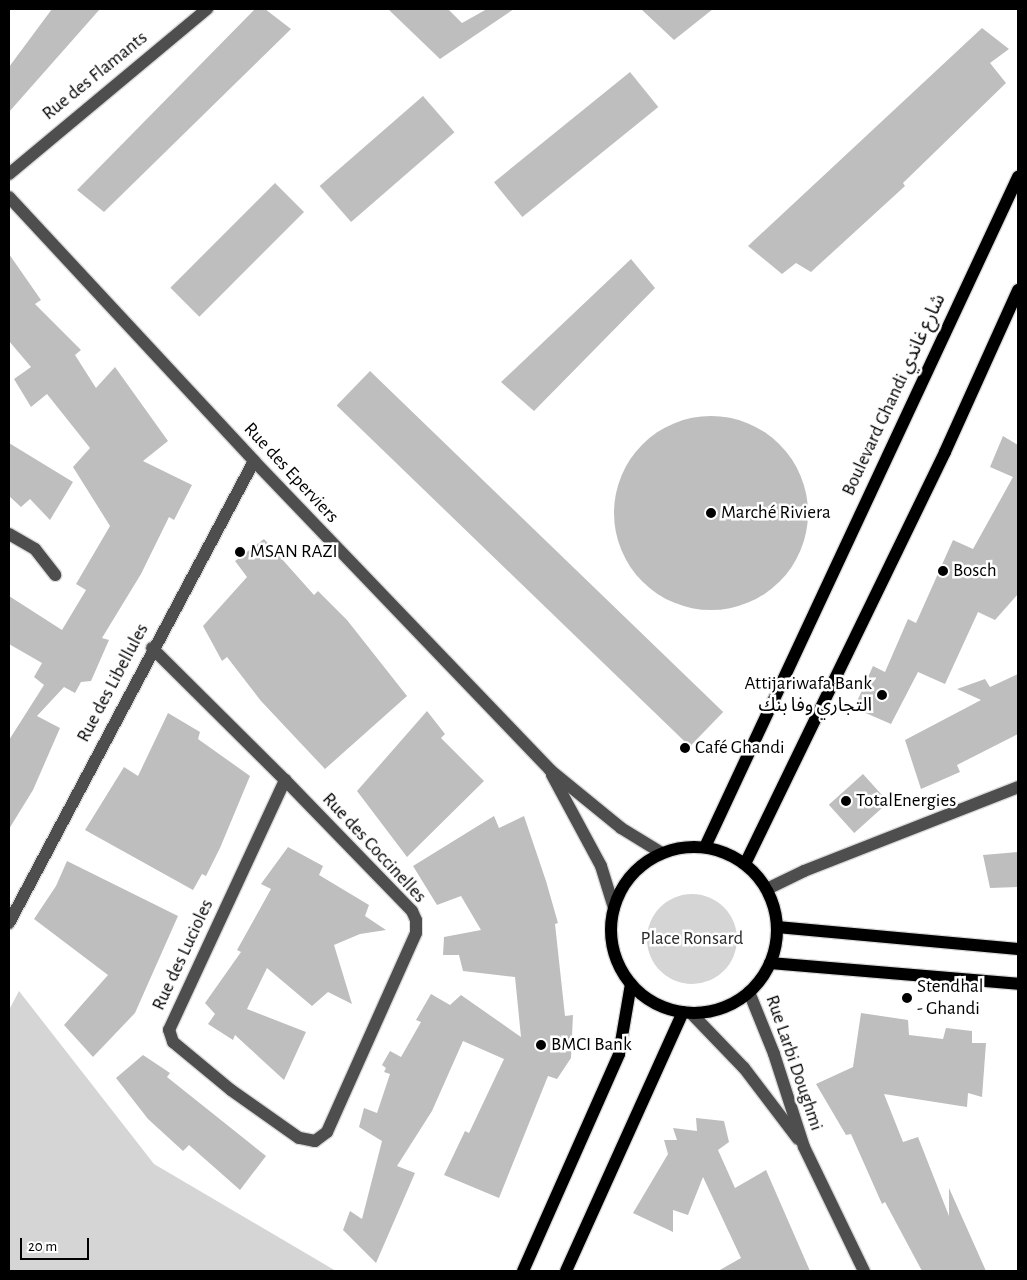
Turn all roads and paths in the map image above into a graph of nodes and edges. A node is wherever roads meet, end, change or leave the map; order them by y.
1 (207, 9) edge
2 (9, 174) edge
3 (1018, 177) edge
4 (9, 198) edge
5 (1018, 290) edge
6 (254, 461) junction
7 (9, 534) edge
8 (55, 575) dead end
9 (152, 648) junction
10 (550, 770) junction
11 (285, 780) junction
12 (1018, 787) edge
13 (705, 847) junction
14 (662, 853) junction
15 (745, 864) junction
16 (767, 889) junction
17 (12, 908) edge
18 (614, 908) junction
19 (9, 924) edge
20 (777, 927) junction
21 (1018, 949) edge
22 (770, 964) junction
23 (631, 984) junction
24 (1018, 984) edge
25 (750, 992) junction
26 (687, 1013) junction
27 (315, 1141) joint
28 (804, 1147) junction
29 (523, 1271) edge
30 (566, 1271) edge
31 (864, 1271) edge

1 - 2 street, Rue des Flamants
3 - 13 main road, Boulevard Ghandi شارع غاندي
4 - 6 street, Rue des Eperviers
5 - 15 main road
6 - 9 street, Rue des Libellules
6 - 10 street, Rue des Eperviers
7 - 8 street
9 - 11 street, Rue des Coccinelles
9 - 17 street, Rue des Libellules
10 - 14 street, Rue des Eperviers
10 - 18 street, Rue des Eperviers
11 - 27 street, Rue des Coccinelles
11 - 27 street, Rue des Lucioles
12 - 16 street
13 - 14 main road
13 - 15 main road
14 - 18 main road
15 - 16 main road
16 - 20 main road
17 - 19 street, Rue des Libellules
18 - 23 main road
20 - 21 main road
20 - 22 main road
22 - 24 main road
22 - 25 main road
23 - 26 main road
23 - 29 main road
25 - 26 main road
25 - 28 street, Rue Larbi Doughmi
26 - 28 street, Rue Larbi Doughmi
26 - 30 main road
28 - 31 street, Rue Larbi Doughmi

